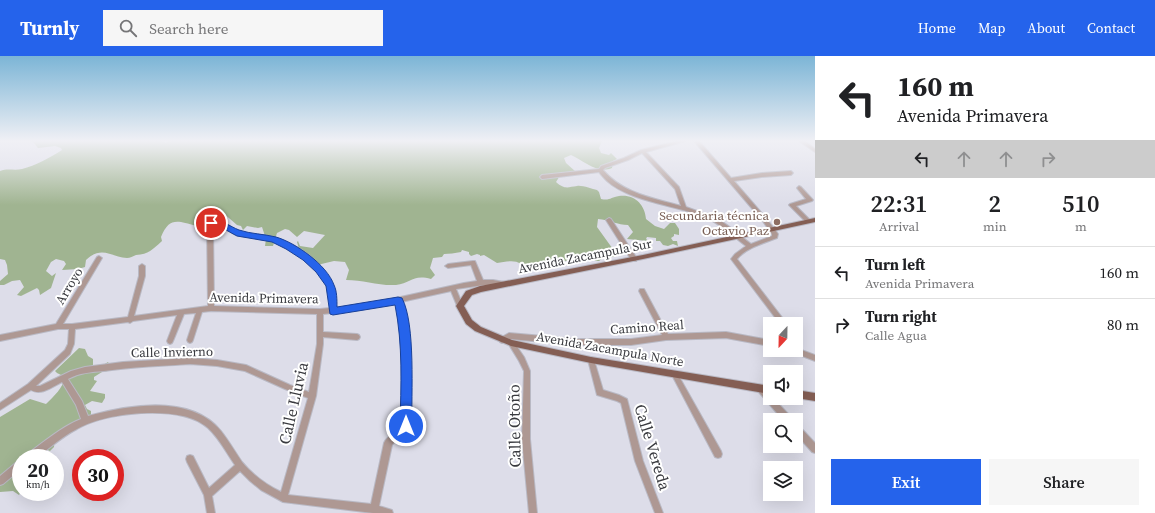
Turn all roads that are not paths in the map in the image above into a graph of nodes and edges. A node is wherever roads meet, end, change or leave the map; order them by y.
1 (616, 162) edge
2 (653, 162) edge
3 (715, 162) edge
4 (600, 170) junction
5 (791, 173) dead end
6 (542, 177) dead end
7 (731, 180) junction
8 (799, 188) dead end
9 (684, 208) junction
10 (609, 220) dead end
11 (811, 221) edge
12 (772, 229) junction
13 (737, 237) junction
14 (751, 246) junction
15 (99, 258) dead end
16 (634, 259) junction
17 (142, 266) dead end
18 (448, 266) dead end
19 (481, 283) junction
20 (502, 284) junction
21 (453, 289) junction
22 (642, 291) dead end
23 (398, 300) junction
24 (460, 306) junction
25 (211, 308) junction
26 (200, 309) junction
27 (333, 311) junction
28 (180, 312) junction
29 (320, 312) junction
30 (779, 317) edge
31 (130, 320) junction
32 (58, 326) junction
33 (72, 327) junction
34 (320, 334) junction
35 (357, 337) dead end
36 (0, 338) edge
37 (666, 338) junction
38 (190, 340) dead end
39 (502, 340) junction
40 (170, 341) dead end
41 (763, 341) edge
42 (511, 343) junction
43 (803, 353) edge
44 (815, 358) edge
45 (591, 360) junction
46 (675, 375) junction
47 (64, 378) junction
48 (31, 386) junction
49 (760, 388) junction
50 (763, 389) edge
51 (803, 395) edge
52 (312, 396) junction
53 (815, 397) edge
54 (0, 407) edge
55 (782, 413) edge
56 (86, 421) junction
57 (803, 436) edge
58 (41, 449) edge
59 (815, 449) edge
60 (718, 454) dead end
61 (190, 459) dead end
62 (240, 465) junction
63 (12, 471) edge
64 (0, 481) edge
65 (208, 494) junction
66 (283, 498) junction
67 (374, 508) junction
68 (211, 513) edge
69 (389, 513) edge
70 (533, 513) edge
71 (659, 513) edge

1 - 4 street
2 - 9 street
3 - 7 street
4 - 6 street
4 - 9 street
5 - 7 street
7 - 12 street
8 - 11 street
9 - 13 street
10 - 16 street
11 - 12 main road, Avenida Zacampula Sur
12 - 13 main road, Avenida Zacampula Sur
12 - 14 street
13 - 14 street
13 - 16 main road, Avenida Zacampula Sur
14 - 30 street
15 - 32 street, Arroyo
16 - 20 main road, Avenida Zacampula Sur
17 - 31 street
18 - 19 street
19 - 20 street, Avenida Primavera
19 - 21 street, Avenida Primavera
20 - 24 main road, Avenida Zacampula Sur
21 - 23 street, Avenida Primavera
21 - 24 street
22 - 37 street
23 - 27 street, Avenida Primavera
23 - 67 street
24 - 39 main road, Avenida Zacampula Norte
25 - 26 street, Avenida Primavera
25 - 27 street
25 - 29 street, Avenida Primavera
26 - 28 street, Avenida Primavera
26 - 38 street
27 - 29 street, Avenida Primavera
28 - 31 street, Avenida Primavera
28 - 40 street
29 - 34 street, Calle Lluvia
31 - 33 street, Avenida Primavera
32 - 33 street, Avenida Primavera
32 - 36 street, Avenida Primavera
33 - 48 street
34 - 35 street
34 - 52 street, Calle Lluvia
37 - 39 street, Camino Real
37 - 41 street, Camino Real
39 - 42 main road, Avenida Zacampula Norte
42 - 45 main road, Avenida Zacampula Norte
42 - 70 street, Calle Otoño
43 - 44 street
45 - 46 main road, Avenida Zacampula Norte
45 - 71 street, Calle Vereda
46 - 49 main road, Avenida Zacampula Norte
46 - 60 street
47 - 48 street, Calle Invierno
47 - 52 street, Calle Invierno
47 - 56 street
48 - 54 street
49 - 50 main road, Avenida Zacampula Norte
49 - 55 street
51 - 53 main road
52 - 66 street, Calle Lluvia
56 - 58 street
56 - 62 street
57 - 59 street
61 - 65 street
62 - 65 street
62 - 66 street
63 - 64 street
65 - 68 street
66 - 67 street
67 - 69 street

